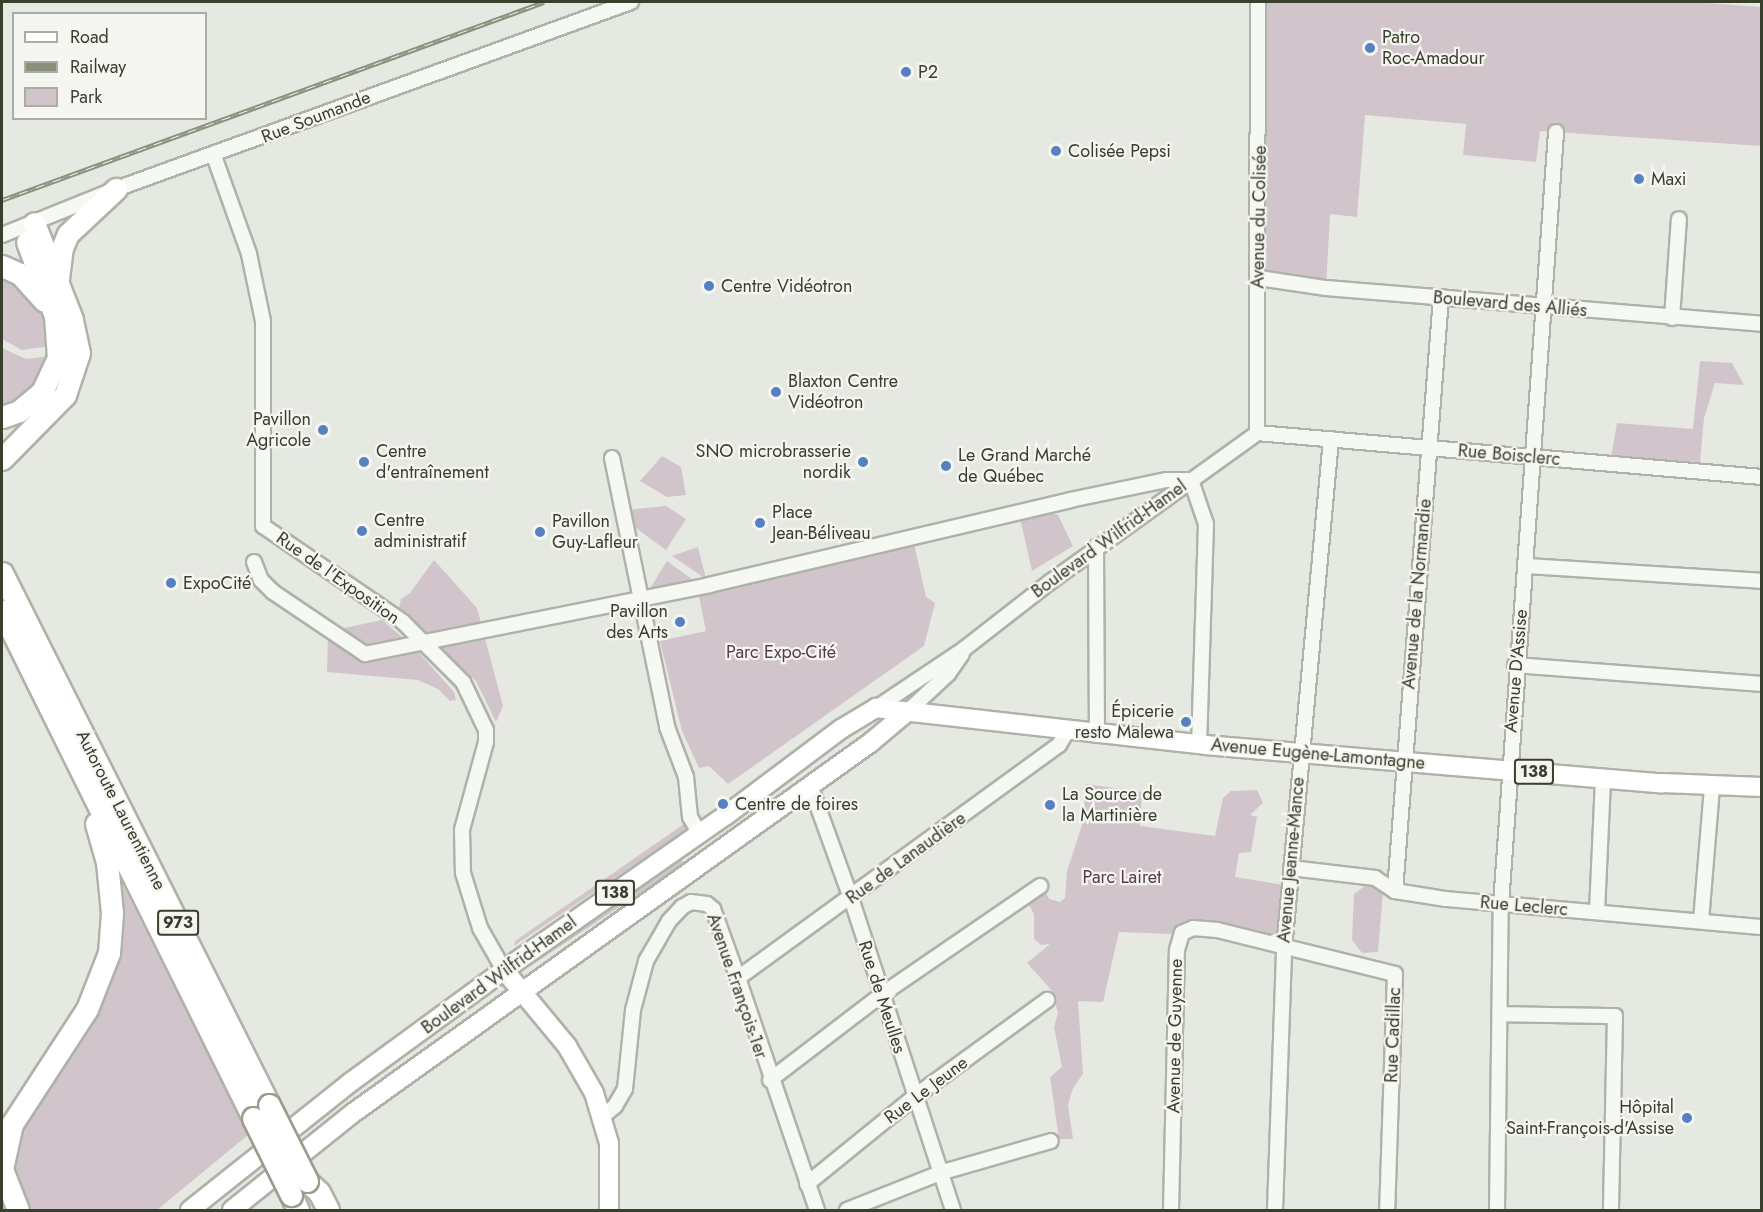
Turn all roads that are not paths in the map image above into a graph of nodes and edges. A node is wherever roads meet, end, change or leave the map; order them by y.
1 (631, 2) edge
2 (1258, 2) edge
3 (1556, 132) dead end
4 (214, 156) junction
5 (116, 189) junction
6 (1679, 219) dead end
7 (28, 225) junction
8 (2, 234) edge
9 (2, 266) edge
10 (1259, 278) junction
11 (57, 280) junction
12 (1440, 297) junction
13 (1545, 307) junction
14 (55, 316) junction
15 (1672, 318) junction
16 (1761, 324) edge
17 (2, 417) edge
18 (1257, 433) junction
19 (1331, 439) junction
20 (1429, 448) junction
21 (1532, 457) junction
22 (612, 458) dead end
23 (2, 459) edge
24 (1761, 477) edge
25 (1191, 480) junction
26 (1096, 548) junction
27 (2, 553) edge
28 (254, 562) dead end
29 (1526, 566) junction
30 (2, 573) edge
31 (1761, 581) edge
32 (639, 598) junction
33 (8, 605) edge
34 (426, 643) junction
35 (964, 649) junction
36 (1515, 665) junction
37 (1761, 684) edge
38 (876, 708) junction
39 (907, 712) junction
40 (1067, 731) junction
41 (1097, 735) junction
42 (1199, 744) junction
43 (1301, 752) junction
44 (1403, 761) junction
45 (78, 766) junction
46 (1508, 770) junction
47 (1603, 778) junction
48 (810, 785) junction
49 (1712, 786) junction
50 (1761, 787) edge
51 (700, 834) junction
52 (1291, 868) junction
53 (1040, 886) dead end
54 (1395, 891) junction
55 (851, 898) junction
56 (1501, 904) junction
57 (1597, 912) junction
58 (1701, 921) junction
59 (1761, 927) edge
60 (1284, 949) junction
61 (504, 970) junction
62 (738, 978) junction
63 (522, 991) junction
64 (880, 995) junction
65 (1047, 1000) dead end
66 (1500, 1014) junction
67 (770, 1080) junction
68 (914, 1097) junction
69 (261, 1112) junction
70 (602, 1116) junction
71 (1051, 1142) dead end
72 (943, 1172) junction
73 (307, 1181) junction
74 (807, 1184) junction
75 (295, 1203) edge
76 (18, 1210) edge
77 (190, 1210) edge
78 (232, 1210) edge
79 (318, 1210) edge
80 (328, 1210) edge
81 (609, 1210) edge
82 (817, 1210) edge
83 (847, 1210) edge
84 (953, 1210) edge
85 (1171, 1210) edge
86 (1275, 1210) edge
87 (1387, 1210) edge
88 (1497, 1210) edge
89 (1611, 1210) edge

1 - 4 street, Rue Soumande
2 - 10 street, Avenue du Colisée
3 - 13 street, Avenue D'Assise
4 - 5 street, Rue Soumande
4 - 34 street, Rue de l'Exposition
5 - 7 street, Rue Soumande
5 - 11 highway
6 - 15 street
7 - 8 street, Rue Soumande
7 - 11 highway
7 - 14 highway
9 - 14 highway
10 - 12 street, Boulevard des Alliés
10 - 18 street, Avenue du Colisée
11 - 23 highway
12 - 13 street, Boulevard des Alliés
12 - 20 street, Avenue de la Normandie
13 - 15 street, Boulevard des Alliés
13 - 21 street, Avenue D'Assise
14 - 17 highway
15 - 16 street, Boulevard des Alliés
18 - 19 street, Rue Boisclerc
18 - 25 street, Boulevard Wilfrid-Hamel
19 - 20 street, Rue Boisclerc
19 - 43 street, Avenue Jeanne-Mance
20 - 21 street, Rue Boisclerc
20 - 44 street, Avenue de la Normandie
21 - 24 street, Rue Boisclerc
21 - 29 street, Avenue D'Assise
22 - 32 street
25 - 26 street, Boulevard Wilfrid-Hamel
25 - 32 street
25 - 42 street
26 - 35 street, Boulevard Wilfrid-Hamel
26 - 41 street
27 - 33 highway
28 - 34 street
29 - 31 street
29 - 36 street, Avenue D'Assise
30 - 33 highway, Autoroute Laurentienne / 973
32 - 34 street
32 - 51 street
33 - 45 highway, Autoroute Laurentienne / 973
33 - 69 highway, Autoroute Laurentienne / 973
34 - 61 street, Rue de l'Exposition
35 - 38 street, Boulevard Wilfrid-Hamel
35 - 39 street, Boulevard Wilfrid-Hamel
36 - 37 street
36 - 46 street, Avenue D'Assise
38 - 39 main road, Avenue Eugène-Lamontagne / 138
38 - 51 main road, Boulevard Wilfrid-Hamel / 138
39 - 40 main road, Avenue Eugène-Lamontagne / 138
39 - 48 main road, Boulevard Wilfrid-Hamel / 138
40 - 41 main road, Avenue Eugène-Lamontagne / 138
40 - 55 street, Rue de Lanaudière
41 - 42 main road, Avenue Eugène-Lamontagne / 138
42 - 43 main road, Avenue Eugène-Lamontagne / 138
43 - 44 main road, Avenue Eugène-Lamontagne / 138
43 - 52 street, Avenue Jeanne-Mance
44 - 46 main road, Avenue Eugène-Lamontagne / 138
44 - 54 street, Avenue de la Normandie
45 - 69 highway, Autoroute Laurentienne / 973
45 - 76 highway
46 - 47 main road, Avenue Eugène-Lamontagne / 138
46 - 56 street, Avenue D'Assise
47 - 49 main road, Avenue Eugène-Lamontagne / 138
47 - 57 street
48 - 55 street, Rue de Meulles
48 - 63 main road, Boulevard Wilfrid-Hamel / 138
49 - 50 main road, Avenue Eugène-Lamontagne / 138
49 - 58 street
51 - 61 main road, Boulevard Wilfrid-Hamel / 138
52 - 54 street, Rue Leclerc
52 - 60 street, Avenue Jeanne-Mance
53 - 64 street
54 - 56 street, Rue Leclerc
55 - 62 street, Rue de Lanaudière
55 - 64 street, Rue de Meulles
56 - 57 street, Rue Leclerc
56 - 66 street, Avenue D'Assise
57 - 58 street, Rue Leclerc
58 - 59 street, Rue Leclerc
60 - 85 street, Avenue de Guyenne
60 - 86 street, Avenue Jeanne-Mance
60 - 87 street, Rue Cadillac
61 - 63 main road
61 - 77 main road, Boulevard Wilfrid-Hamel / 138
62 - 67 street, Avenue François-1er
62 - 70 street, Avenue François-1er
63 - 70 main road
63 - 78 main road, Boulevard Wilfrid-Hamel / 138
64 - 67 street
64 - 68 street, Rue de Meulles
65 - 68 street, Rue Le Jeune
66 - 88 street, Avenue D'Assise
66 - 89 street
67 - 74 street, Avenue François-1er
68 - 72 street, Rue de Meulles
68 - 74 street, Rue Le Jeune
69 - 73 highway, Autoroute Laurentienne / 973, bridge
69 - 75 highway, Autoroute Laurentienne / 973, bridge
70 - 81 main road
71 - 72 street
72 - 83 street
72 - 84 street, Rue de Meulles
73 - 79 highway, Autoroute Laurentienne / 973
73 - 80 highway
74 - 82 street, Avenue François-1er

